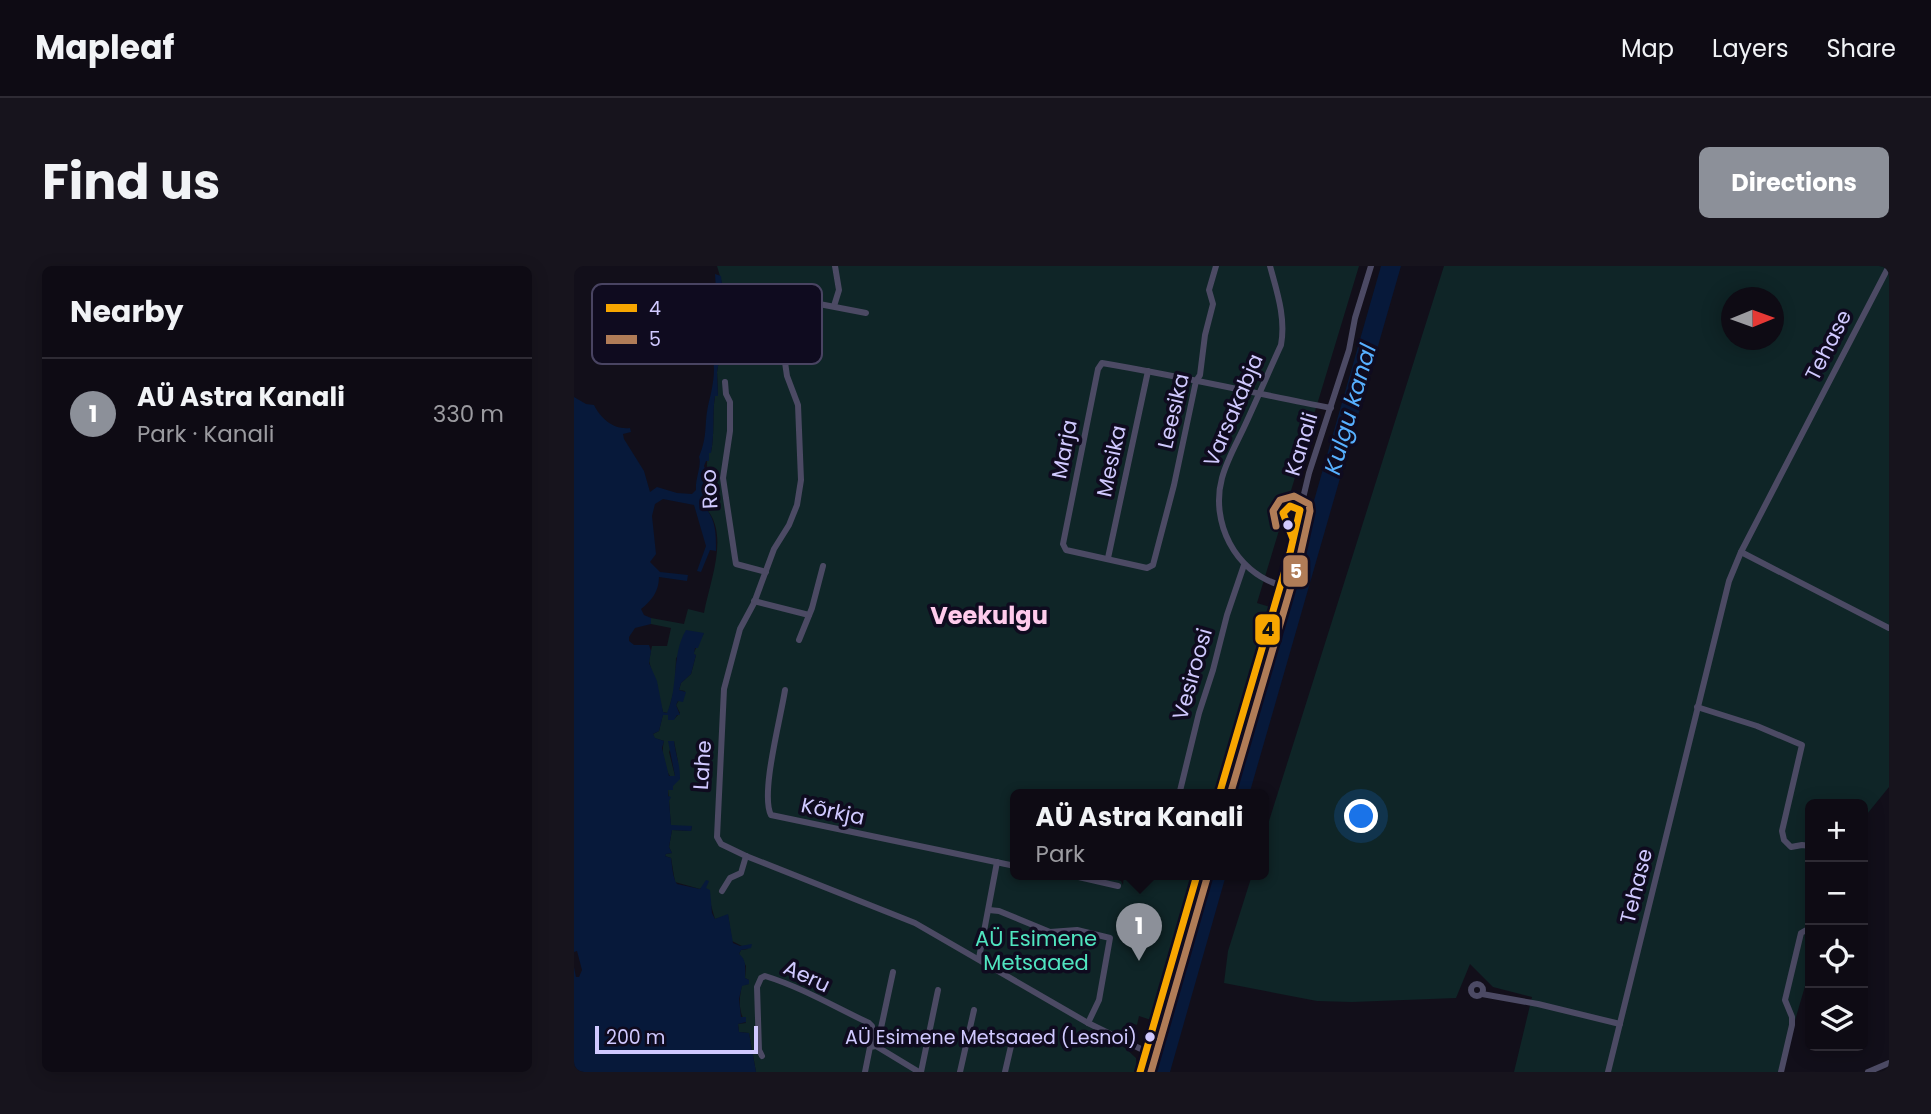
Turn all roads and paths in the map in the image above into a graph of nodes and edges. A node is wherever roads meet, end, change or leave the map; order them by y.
1 (835, 266) edge
2 (1216, 266) edge
3 (1270, 266) edge
4 (1371, 266) edge
5 (1889, 266) edge
6 (822, 304) edge
7 (834, 306) junction
8 (866, 313) dead end
9 (785, 364) edge
10 (1148, 371) junction
11 (725, 382) dead end
12 (1196, 382) junction
13 (1259, 394) junction
14 (1331, 408) junction
15 (1741, 552) junction
16 (1108, 558) junction
17 (1244, 565) junction
18 (822, 566) dead end
19 (765, 572) junction
20 (1280, 585) junction
21 (754, 601) junction
22 (809, 615) junction
23 (1889, 628) edge
24 (799, 640) dead end
25 (785, 690) dead end
26 (1697, 707) junction
27 (1180, 789) edge
28 (1221, 789) edge
29 (1805, 846) edge
30 (746, 856) junction
31 (997, 862) junction
32 (1010, 865) edge
33 (1092, 880) edge
34 (1195, 880) edge
35 (1118, 886) dead end
36 (722, 891) dead end
37 (989, 910) junction
38 (1805, 931) edge
39 (979, 958) junction
40 (893, 972) dead end
41 (938, 990) dead end
42 (1482, 994) dead end
43 (974, 1010) dead end
44 (1088, 1023) junction
45 (1620, 1024) junction
46 (1014, 1033) dead end
47 (874, 1046) junction
48 (1144, 1051) junction
49 (762, 1056) dead end
50 (1889, 1063) edge
51 (865, 1072) edge
52 (920, 1072) edge
53 (960, 1072) edge
54 (1005, 1072) edge
55 (1140, 1072) edge
56 (1608, 1072) edge
57 (1781, 1072) edge
58 (1868, 1072) edge

1 - 7 street
2 - 12 street, Leesika
3 - 13 street, Varsakabja
4 - 14 street, Kanali
5 - 15 street, Tehase
6 - 7 street, Lahe
7 - 8 street
9 - 19 street, Lahe
10 - 12 street
10 - 16 street, Mesika
10 - 16 street, Marja
11 - 19 street, Roo
12 - 13 street
12 - 16 street, Leesika
13 - 14 street
13 - 17 street, Varsakabja
14 - 20 street, Kanali
15 - 23 street
15 - 26 street, Tehase
17 - 20 street
17 - 27 street, Vesiroosi
18 - 22 street
19 - 21 street, Lahe
20 - 28 street, Kanali
21 - 22 street
21 - 30 street, Lahe
22 - 24 street
25 - 31 street, Kõrkja
26 - 29 street
26 - 45 street, Tehase
30 - 36 street
30 - 39 street, Lahe
31 - 32 street, Kõrkja
31 - 37 street
33 - 35 street
34 - 48 street
37 - 39 street
37 - 44 street
38 - 57 street
39 - 44 street, Lahe
40 - 47 street
41 - 52 street
42 - 45 street
43 - 53 street
44 - 48 street, Lahe
45 - 56 street, Tehase
46 - 54 street
47 - 49 street, Aeru
47 - 51 street
47 - 52 street
48 - 55 street
50 - 58 street

